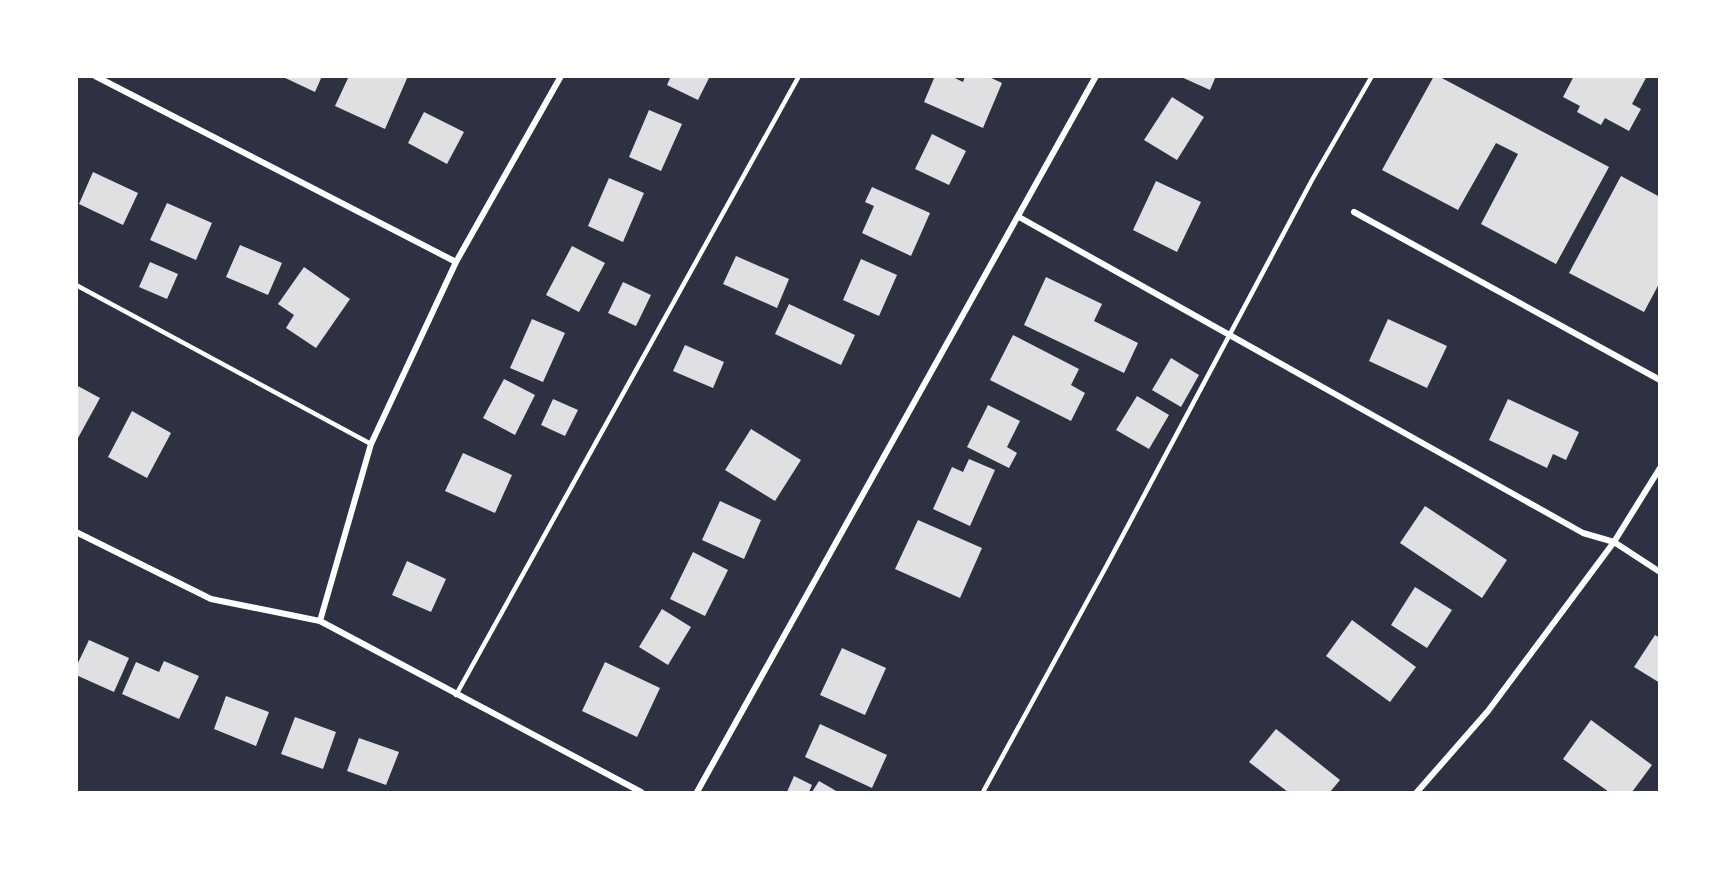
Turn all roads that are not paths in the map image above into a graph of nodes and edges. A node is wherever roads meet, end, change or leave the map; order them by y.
1 (95, 76) edge
2 (561, 76) edge
3 (799, 76) edge
4 (1096, 76) edge
5 (1372, 76) edge
6 (1354, 212) dead end
7 (1019, 217) junction
8 (456, 261) junction
9 (76, 285) edge
10 (1230, 335) junction
11 (1659, 380) edge
12 (371, 444) junction
13 (1659, 468) edge
14 (76, 532) edge
15 (1614, 542) junction
16 (1659, 572) edge
17 (320, 621) junction
18 (456, 695) junction
19 (641, 792) edge
20 (697, 792) edge
21 (983, 792) edge
22 (1417, 792) edge

1 - 8 street
2 - 8 street
3 - 18 lane
4 - 7 street
5 - 10 lane
6 - 11 street
7 - 10 street
7 - 20 street
8 - 12 street
9 - 12 lane
10 - 15 street
10 - 21 lane
12 - 17 street
13 - 15 street
14 - 17 street
15 - 16 street
15 - 22 street
17 - 18 street
18 - 19 street

